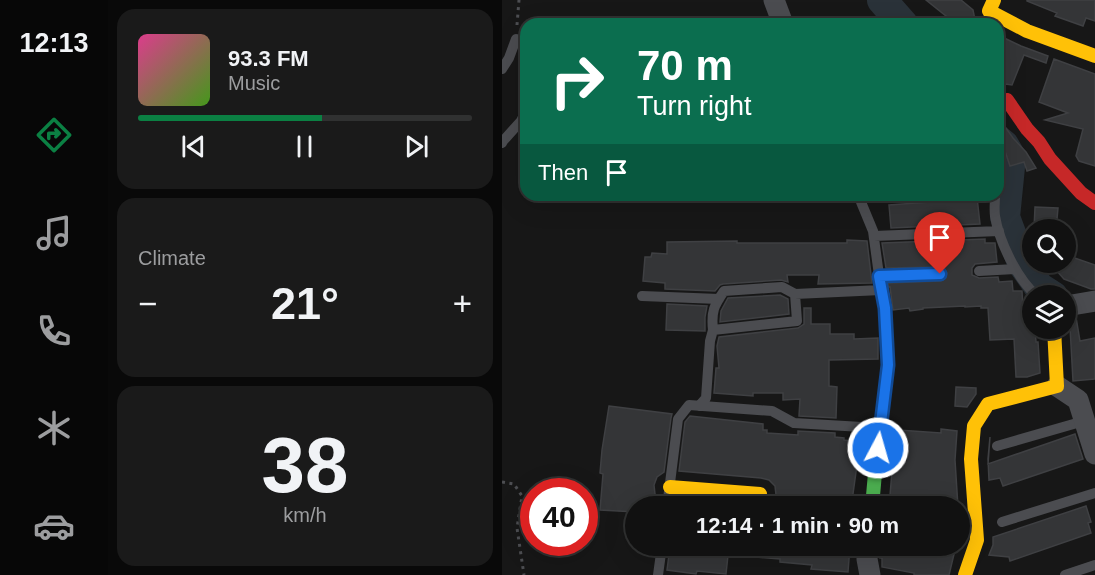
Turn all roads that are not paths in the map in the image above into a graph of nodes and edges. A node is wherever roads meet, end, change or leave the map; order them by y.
1 (774, 0) edge
2 (992, 1) edge
3 (781, 18) edge
4 (1002, 18) edge
5 (1004, 19) edge
6 (516, 39) road end
7 (1094, 56) edge
8 (502, 69) edge
9 (1007, 100) dead end
10 (520, 122) edge
11 (502, 143) edge
12 (861, 201) edge
13 (995, 201) edge
14 (1094, 203) edge
15 (999, 231) junction
16 (874, 236) junction
17 (1015, 268) junction
18 (979, 271) dead end
19 (940, 274) dead end
20 (879, 276) junction
21 (1026, 285) edge
22 (881, 290) junction
23 (795, 294) junction
24 (642, 296) dead end
25 (719, 299) junction
26 (713, 330) junction
27 (1055, 339) edge
28 (1057, 386) junction
29 (700, 406) junction
30 (1084, 421) junction
31 (879, 428) junction
32 (997, 446) dead end
33 (1094, 454) edge
34 (670, 487) junction
35 (1094, 493) edge
36 (760, 494) dead end
37 (669, 496) edge
38 (873, 496) edge
39 (1002, 522) dead end
40 (661, 556) edge
41 (867, 556) edge
42 (1094, 565) edge
43 (658, 575) edge
44 (870, 575) edge
45 (965, 575) edge
46 (1066, 575) edge

1 - 3 street
2 - 4 street
5 - 7 street
6 - 8 lane
9 - 14 street
10 - 11 lane
12 - 16 lane
13 - 15 lane
15 - 16 lane
15 - 17 lane
16 - 20 lane
17 - 18 lane
17 - 21 lane
19 - 20 lane
20 - 22 lane
22 - 23 lane
22 - 31 lane
23 - 25 lane
23 - 26 lane
24 - 25 lane
25 - 26 lane
26 - 29 lane
27 - 28 street
28 - 30 street
28 - 45 street
29 - 31 lane
29 - 34 lane
30 - 32 lane
30 - 33 street
31 - 38 street
34 - 36 street
34 - 37 lane
35 - 39 lane
40 - 43 lane
41 - 44 street
42 - 46 lane

